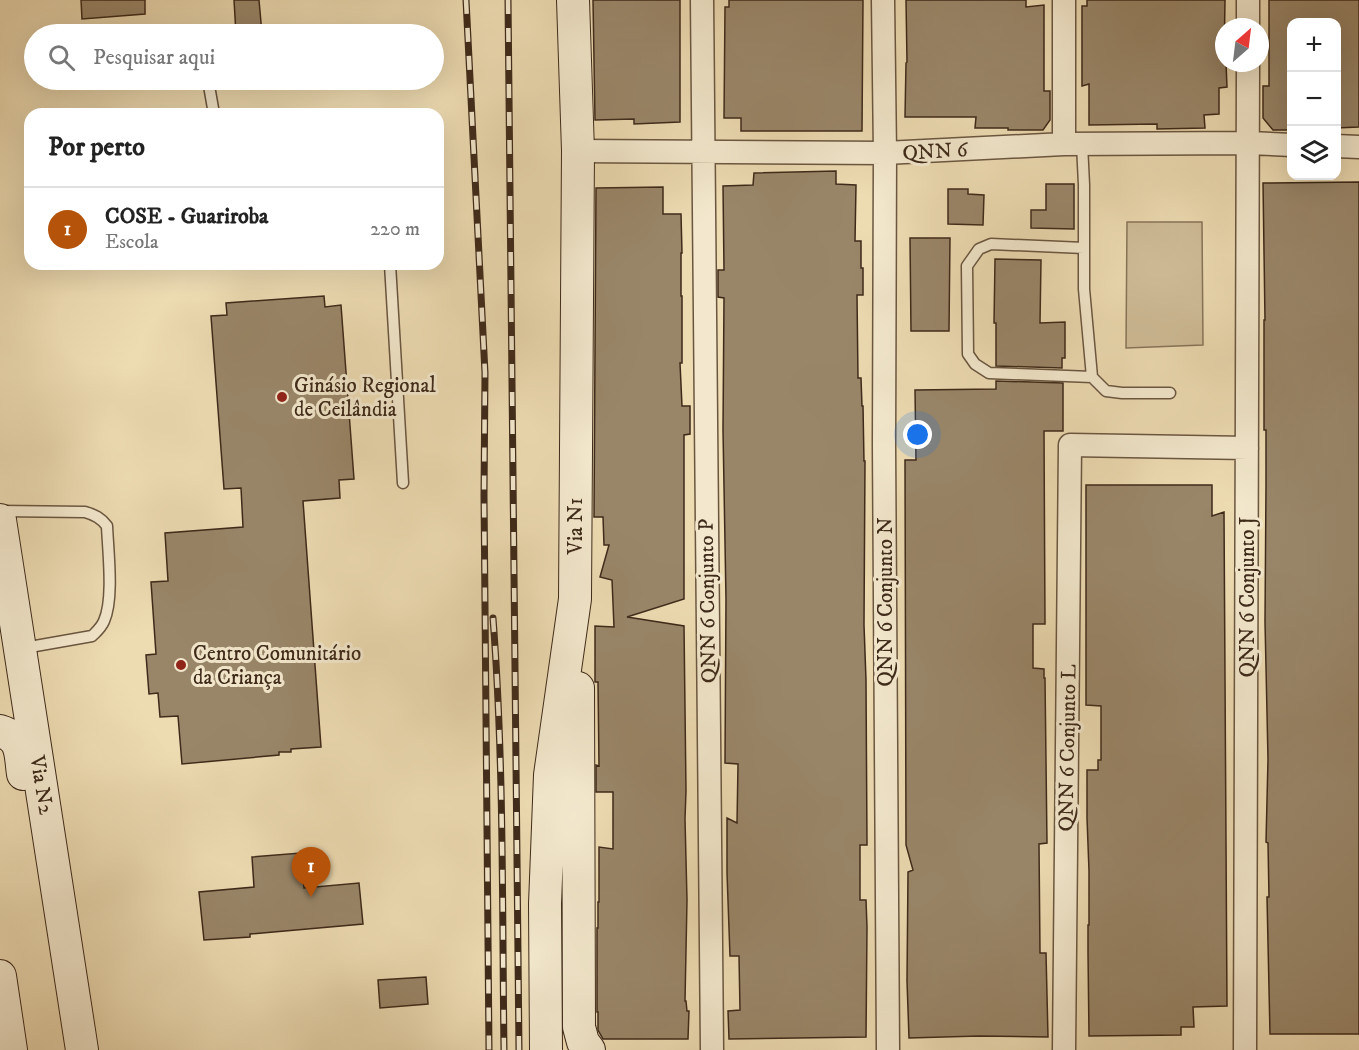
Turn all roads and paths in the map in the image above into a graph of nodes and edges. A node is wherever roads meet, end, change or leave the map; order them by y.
1 (573, 0) edge
2 (702, 0) edge
3 (883, 0) edge
4 (1064, 0) edge
5 (1248, 0) edge
6 (1248, 18) edge
7 (1248, 72) edge
8 (210, 90) edge
9 (213, 108) edge
10 (1249, 143) junction
11 (1073, 144) junction
12 (1287, 145) edge
13 (1341, 146) edge
14 (1359, 147) edge
15 (578, 151) junction
16 (702, 153) junction
17 (885, 153) junction
18 (1084, 248) junction
19 (390, 270) edge
20 (1092, 377) junction
21 (1170, 393) dead end
22 (1247, 448) junction
23 (403, 483) dead end
24 (0, 511) edge
25 (0, 520) edge
26 (575, 599) junction
27 (23, 662) junction
28 (0, 696) edge
29 (0, 731) edge
30 (0, 976) edge
31 (75, 1002) junction
32 (11, 1050) edge
33 (82, 1050) edge
34 (546, 1050) edge
35 (589, 1050) edge
36 (712, 1050) edge
37 (888, 1050) edge
38 (1064, 1050) edge
39 (1245, 1050) edge

1 - 15 street, Via N1
2 - 16 street, QNN 6 Conjunto P
3 - 17 street, QNN 6 Conjunto N
4 - 11 street
5 - 6 street
7 - 10 street, QNN 6 Conjunto J
8 - 9 lane
10 - 11 street, QNN 6
10 - 12 street, QNN 6
10 - 22 street, QNN 6 Conjunto J
11 - 17 street, QNN 6
11 - 18 lane
13 - 14 street
15 - 16 street, QNN 6
15 - 26 street, Via N1
16 - 17 street, QNN 6
16 - 36 street, QNN 6 Conjunto P
17 - 37 street, QNN 6 Conjunto N
18 - 20 lane
18 - 20 lane
19 - 23 lane
20 - 21 lane
22 - 38 street, QNN 6 Conjunto L
22 - 39 street, QNN 6 Conjunto J
24 - 27 lane
25 - 27 street, Via N2
26 - 34 street, Via N1
26 - 35 street
27 - 28 street
27 - 31 street, Via N2
29 - 31 street
30 - 32 street
31 - 33 street, Via N2

